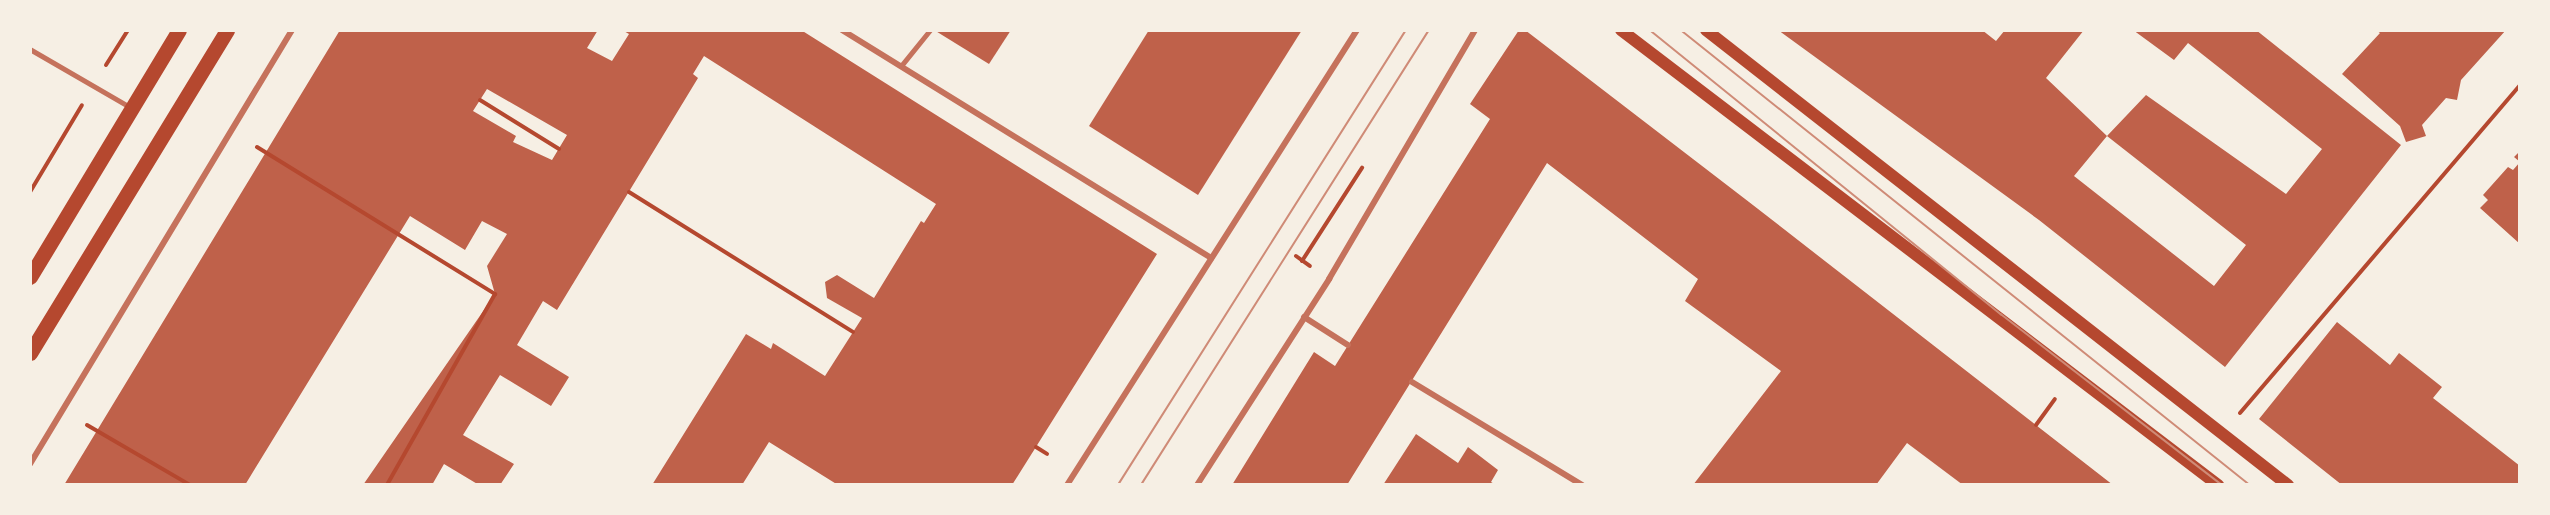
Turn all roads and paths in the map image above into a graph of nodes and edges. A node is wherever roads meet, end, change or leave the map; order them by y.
1 (128, 30) edge
2 (179, 30) edge
3 (227, 30) edge
4 (292, 30) edge
5 (842, 30) edge
6 (930, 30) edge
7 (1357, 30) edge
8 (1475, 30) edge
9 (1621, 30) edge
10 (1706, 30) edge
11 (30, 49) edge
12 (901, 66) junction
13 (2520, 85) edge
14 (94, 86) junction
15 (480, 100) dead end
16 (132, 108) junction
17 (257, 147) dead end
18 (559, 149) dead end
19 (30, 192) edge
20 (629, 192) dead end
21 (1296, 255) dead end
22 (1212, 258) junction
23 (1311, 267) dead end
24 (30, 277) edge
25 (1304, 317) junction
26 (853, 332) dead end
27 (1348, 345) dead end
28 (30, 353) edge
29 (1412, 382) dead end
30 (2055, 399) dead end
31 (2240, 413) dead end
32 (87, 425) dead end
33 (2036, 425) dead end
34 (1036, 447) dead end
35 (1047, 454) dead end
36 (30, 464) edge
37 (190, 485) edge
38 (387, 485) edge
39 (1067, 485) edge
40 (1197, 485) edge
41 (1582, 485) edge
42 (2218, 485) edge
43 (2288, 485) edge

1 - 14 path
2 - 16 main road
3 - 28 main road
4 - 36 street
5 - 12 street
6 - 12 lane
7 - 22 street
8 - 25 street
9 - 42 main road
10 - 43 main road
11 - 14 lane
12 - 22 street
13 - 31 path
14 - 16 lane
14 - 19 path
15 - 18 path
16 - 24 main road
17 - 38 path
20 - 26 path
21 - 23 path
22 - 39 street
25 - 27 street
25 - 40 street
29 - 41 street
30 - 33 path
32 - 37 path
34 - 35 path

